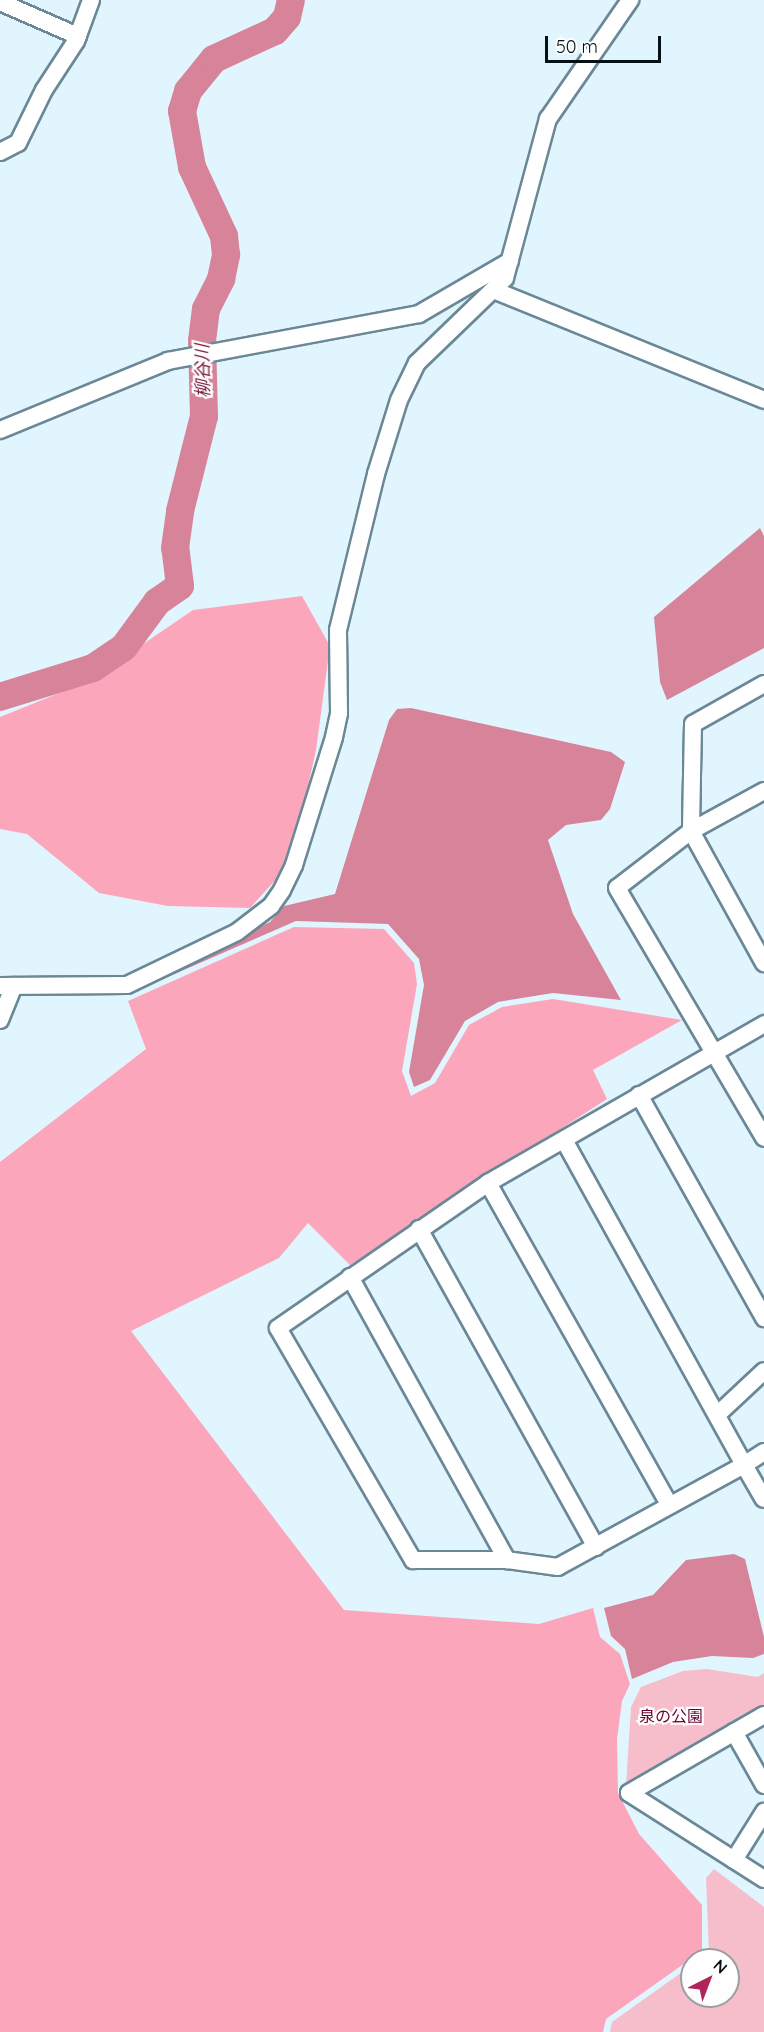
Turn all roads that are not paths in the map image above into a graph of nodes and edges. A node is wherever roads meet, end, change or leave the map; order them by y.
1 (91, 0) edge
2 (630, 0) edge
3 (0, 2) edge
4 (78, 36) junction
5 (0, 152) edge
6 (510, 261) junction
7 (496, 291) junction
8 (764, 400) edge
9 (0, 430) edge
10 (764, 684) edge
11 (764, 792) edge
12 (691, 831) junction
13 (764, 963) edge
14 (7, 986) edge
15 (0, 1020) edge
16 (764, 1024) edge
17 (715, 1052) junction
18 (639, 1095) junction
19 (764, 1138) edge
20 (564, 1140) junction
21 (488, 1183) junction
22 (419, 1228) junction
23 (350, 1277) junction
24 (764, 1318) edge
25 (764, 1371) edge
26 (717, 1415) junction
27 (764, 1452) edge
28 (744, 1465) junction
29 (764, 1499) edge
30 (669, 1504) junction
31 (596, 1547) junction
32 (507, 1560) junction
33 (764, 1715) edge
34 (734, 1732) junction
35 (764, 1785) edge
36 (764, 1812) edge
37 (734, 1860) junction
38 (764, 1879) edge

1 - 4 street
2 - 6 street
3 - 4 street
4 - 5 street
6 - 7 street
6 - 9 street
7 - 8 street
7 - 14 street
10 - 12 street
11 - 12 street
12 - 13 street
12 - 17 street
14 - 15 street
16 - 17 street
17 - 18 street
17 - 19 street
18 - 20 street
18 - 24 street
20 - 21 street
20 - 26 street
21 - 22 street
21 - 30 street
22 - 23 street
22 - 31 street
23 - 32 street
23 - 32 street
25 - 26 street
26 - 28 street
27 - 28 street
28 - 29 street
28 - 30 street
30 - 31 street
31 - 32 street
33 - 34 street
34 - 35 street
34 - 37 street
36 - 37 street
37 - 38 street

